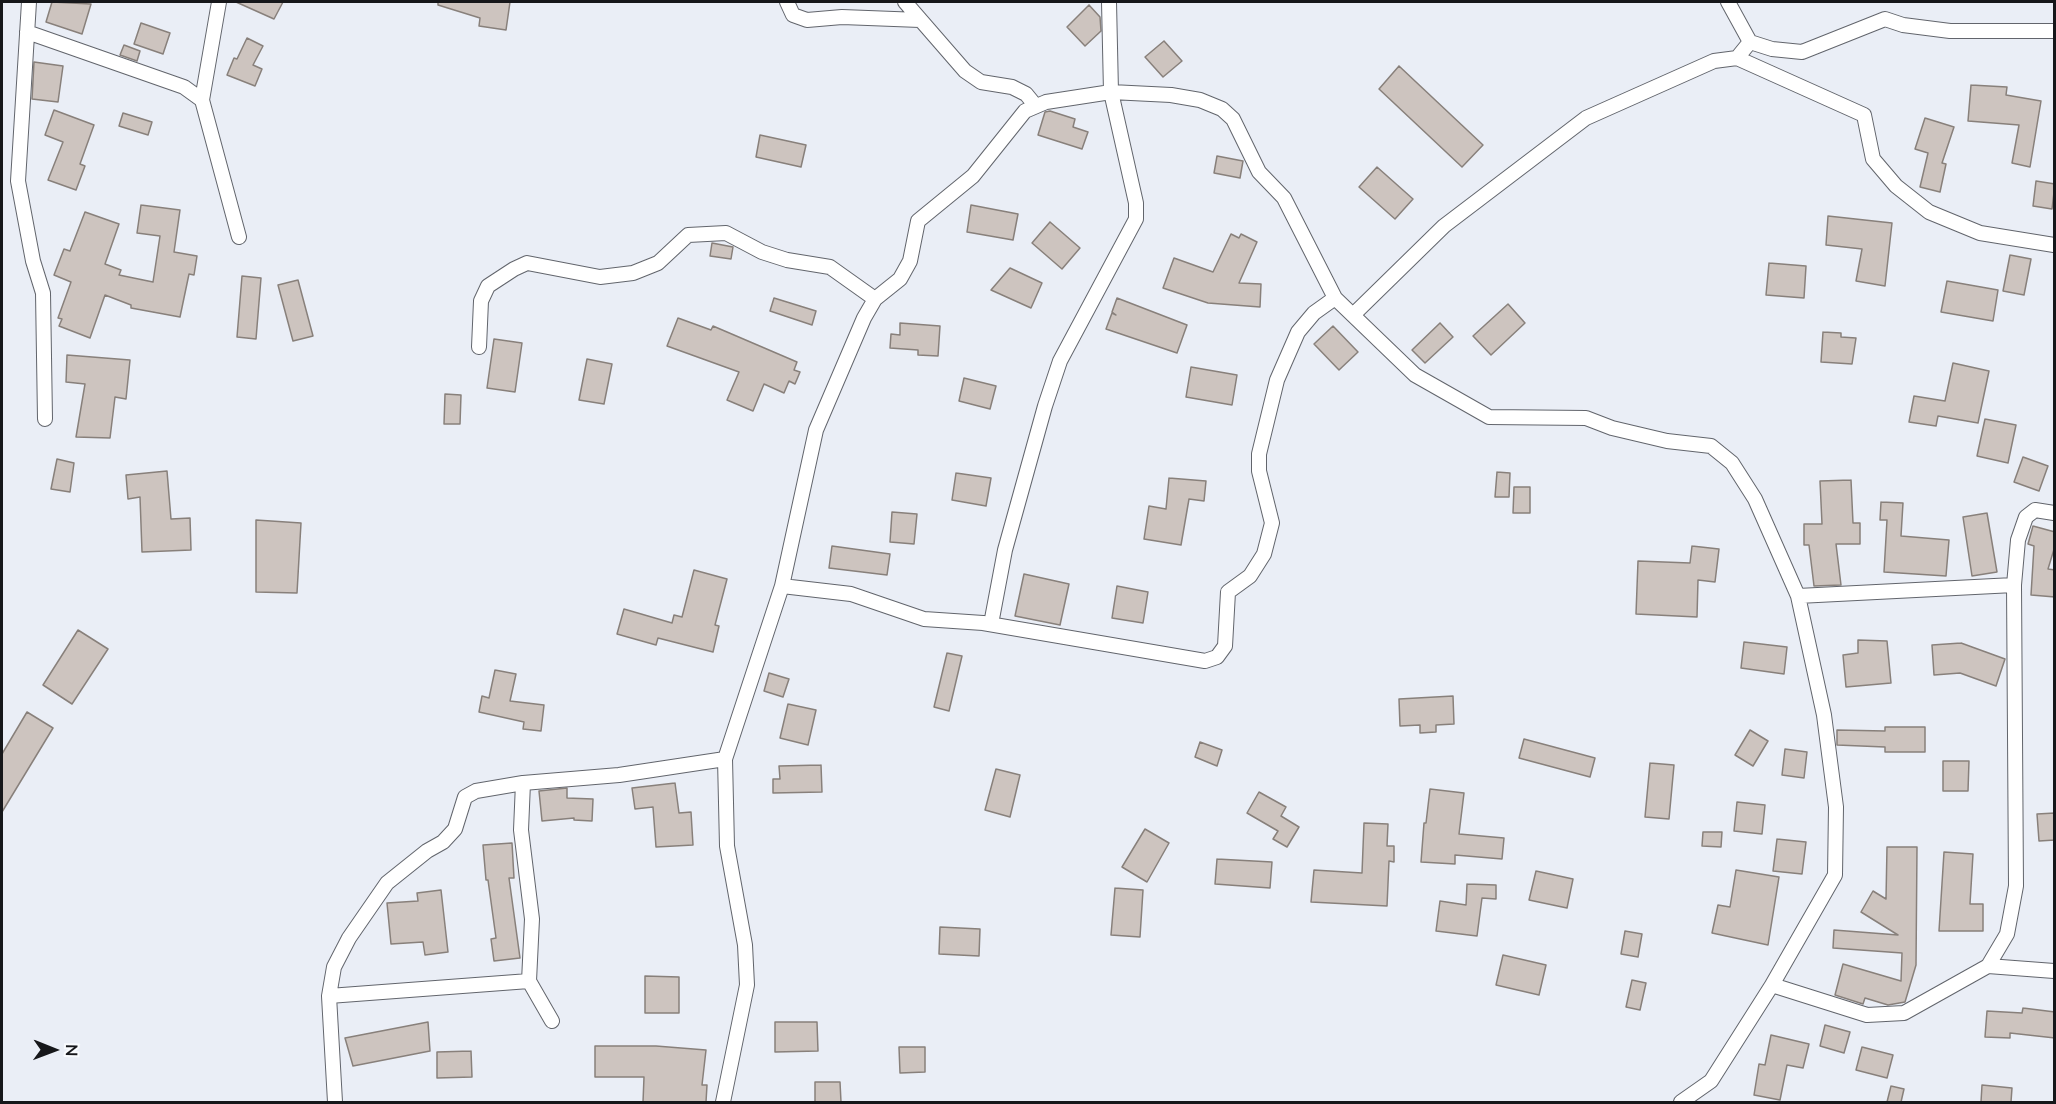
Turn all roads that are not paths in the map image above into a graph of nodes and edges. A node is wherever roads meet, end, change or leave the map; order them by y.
1 (29, 2) edge
2 (219, 2) edge
3 (787, 2) edge
4 (905, 2) edge
5 (1109, 2) edge
6 (1728, 2) edge
7 (920, 20) junction
8 (27, 32) junction
9 (2055, 32) edge
10 (1750, 42) junction
11 (1737, 58) junction
12 (1111, 92) junction
13 (202, 100) junction
14 (1035, 105) junction
15 (239, 237) dead end
16 (2055, 244) edge
17 (1335, 298) junction
18 (875, 299) junction
19 (1353, 315) junction
20 (479, 347) dead end
21 (45, 419) dead end
22 (2055, 513) edge
23 (2014, 585) junction
24 (782, 586) junction
25 (1798, 596) junction
26 (991, 624) junction
27 (725, 759) junction
28 (523, 783) junction
29 (1988, 966) junction
30 (2055, 971) edge
31 (529, 981) junction
32 (1772, 985) junction
33 (329, 996) junction
34 (552, 1021) dead end
35 (335, 1102) edge
36 (723, 1102) edge
37 (1682, 1102) edge

1 - 8 street
2 - 13 street
3 - 7 street
4 - 7 street
5 - 12 street
6 - 10 street
7 - 14 street
8 - 13 street
8 - 21 street
9 - 10 street
10 - 11 street
11 - 16 street
11 - 19 street
12 - 14 street
12 - 17 street
12 - 26 street
13 - 15 street
14 - 18 street
17 - 19 street
17 - 26 street
18 - 20 street
18 - 24 street
19 - 25 street
22 - 23 street
23 - 25 street
23 - 29 street
24 - 26 street
24 - 27 street
25 - 32 street
27 - 28 street
27 - 36 street
28 - 31 street
28 - 33 street
29 - 30 street
29 - 32 street
31 - 33 street
31 - 34 street
32 - 37 street
33 - 35 street

